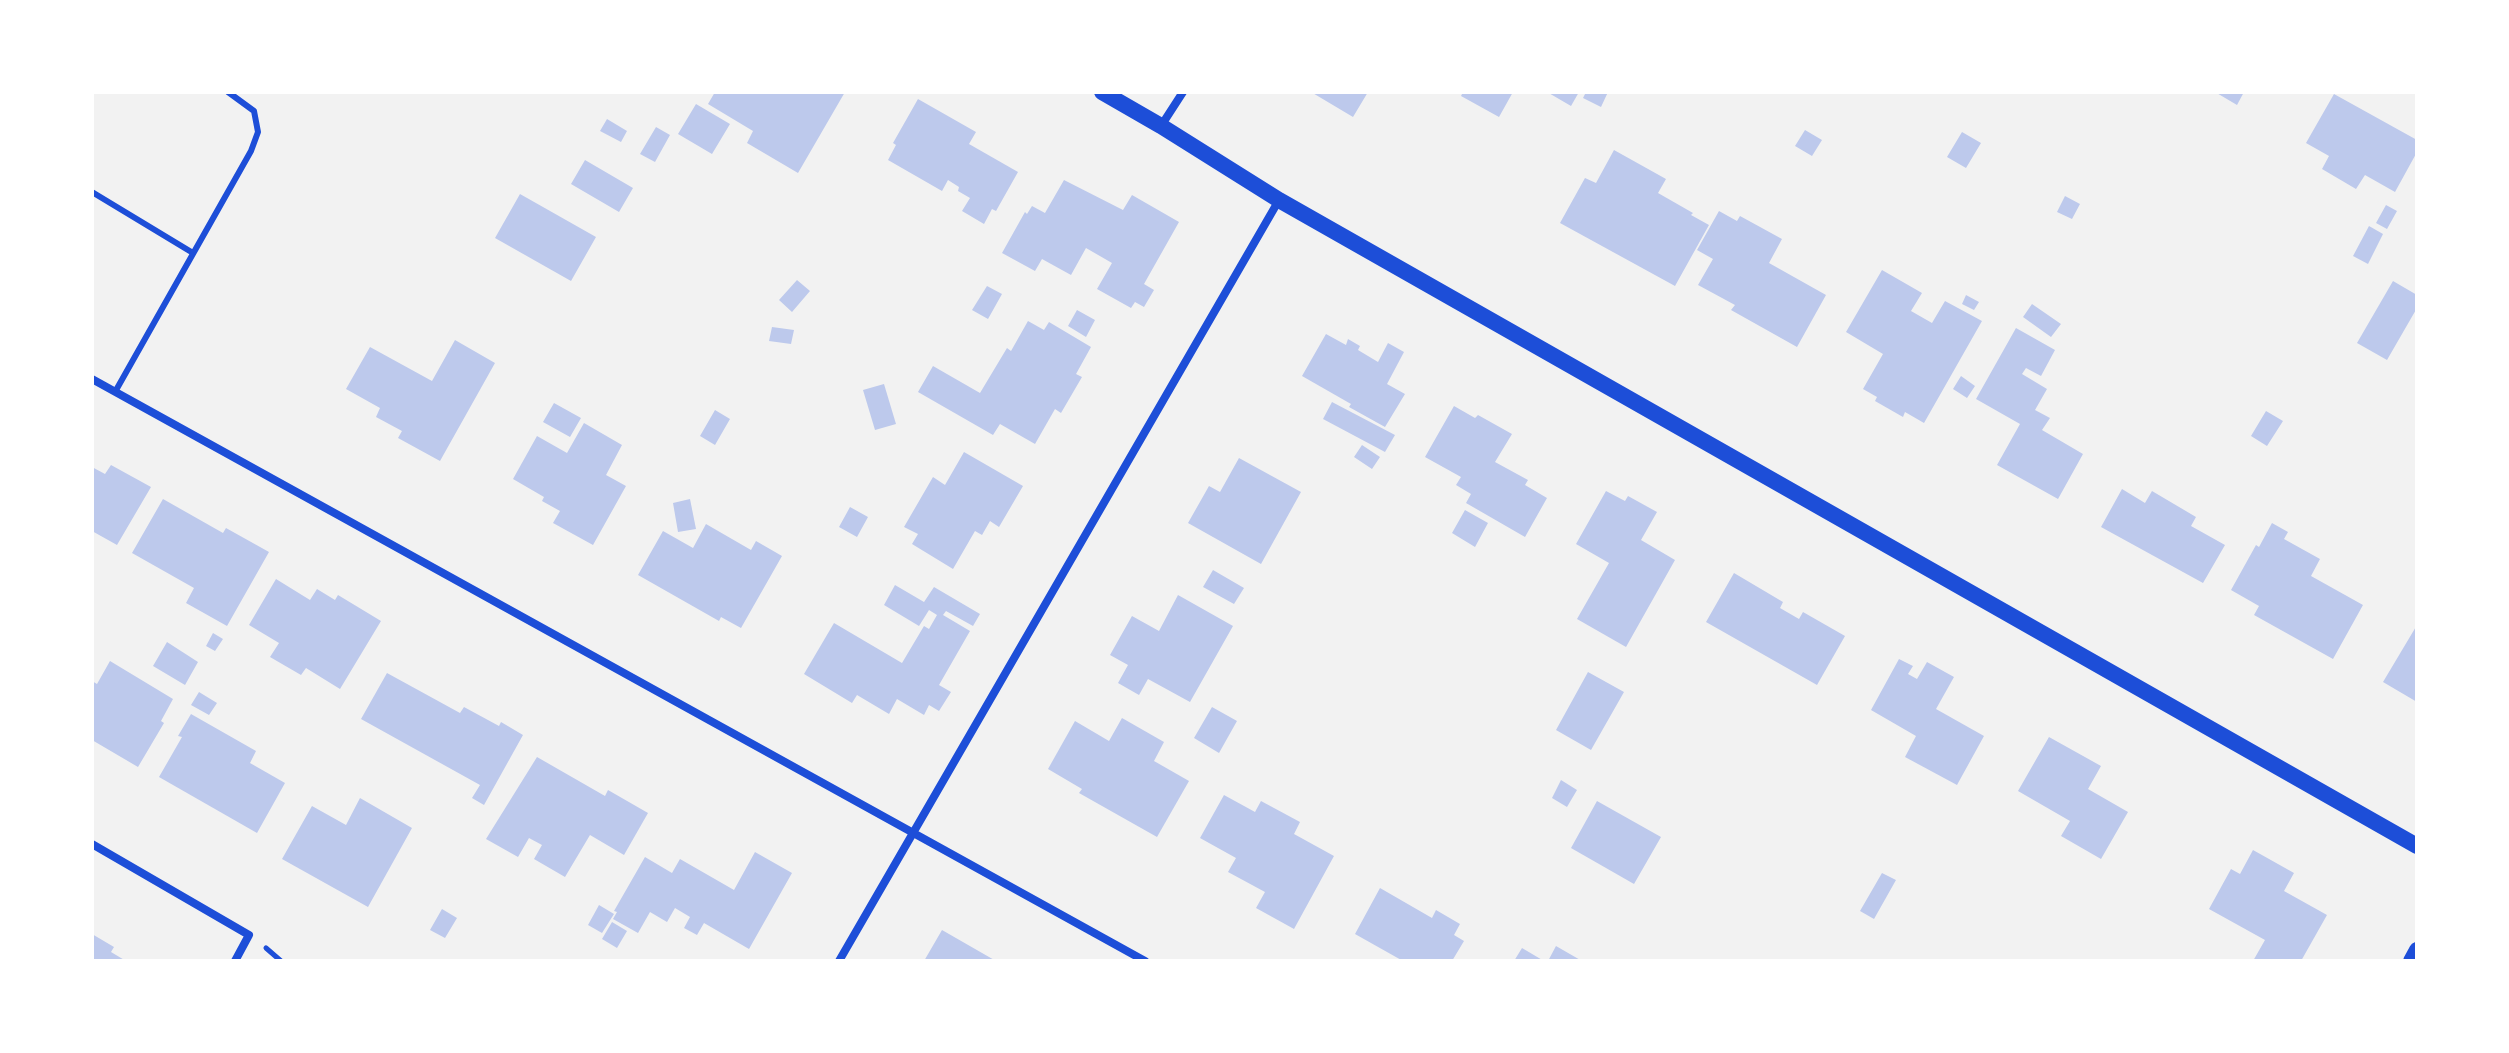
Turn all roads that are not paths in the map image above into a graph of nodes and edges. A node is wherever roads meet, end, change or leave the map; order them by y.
1 (228, 92) edge
2 (1102, 92) edge
3 (1183, 92) edge
4 (1161, 126) junction
5 (92, 192) edge
6 (1279, 200) junction
7 (193, 253) junction
8 (92, 379) edge
9 (115, 392) junction
10 (912, 833) junction
11 (92, 844) edge
12 (2417, 846) edge
13 (2417, 950) edge
14 (235, 961) edge
15 (839, 961) edge
16 (1145, 961) edge
17 (2411, 961) edge

1 - 7 lane
2 - 4 main road
3 - 4 street
4 - 6 main road
5 - 7 lane
6 - 10 street
6 - 12 main road
7 - 9 lane
8 - 9 street
9 - 10 street
10 - 15 street
10 - 16 street
11 - 14 street
13 - 17 main road

